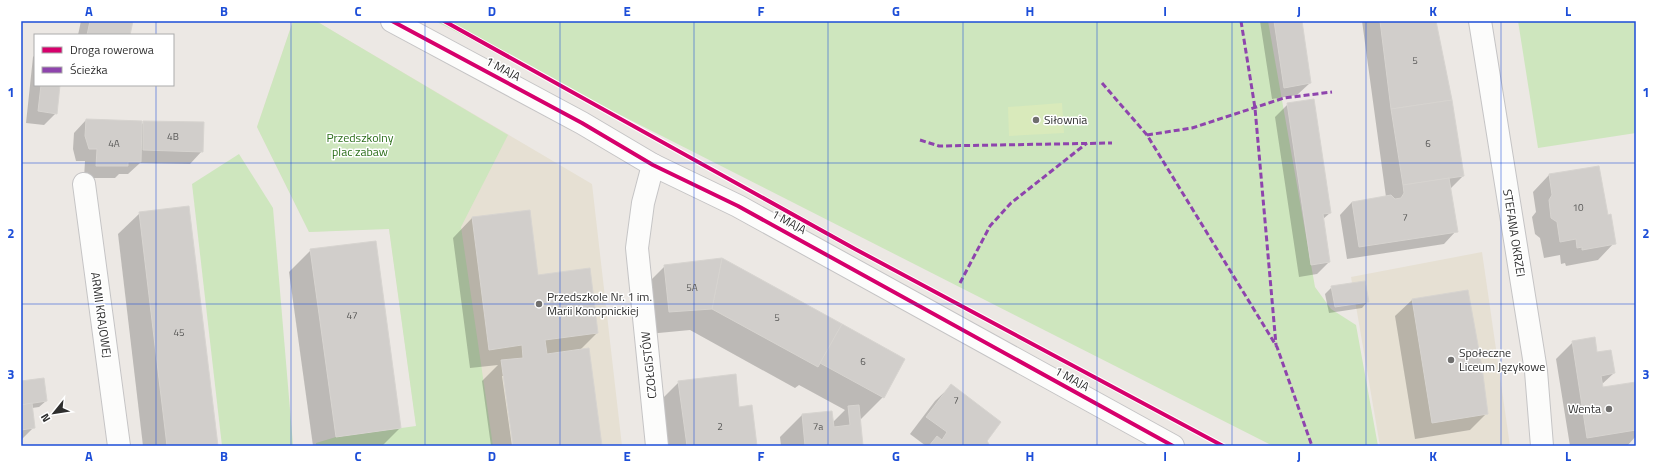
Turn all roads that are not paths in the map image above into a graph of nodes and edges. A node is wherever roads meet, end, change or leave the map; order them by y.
1 (392, 21) edge
2 (1480, 21) edge
3 (653, 165) junction
4 (84, 184) dead end
5 (119, 446) edge
6 (657, 446) edge
7 (1173, 446) edge
8 (1542, 446) edge

1 - 3 street, 1 MAJA
2 - 8 street, STEFANA OKRZEI
3 - 6 street, CZOŁGISTÓW
3 - 7 street, 1 MAJA
4 - 5 street, ARMII KRAJOWEJ

